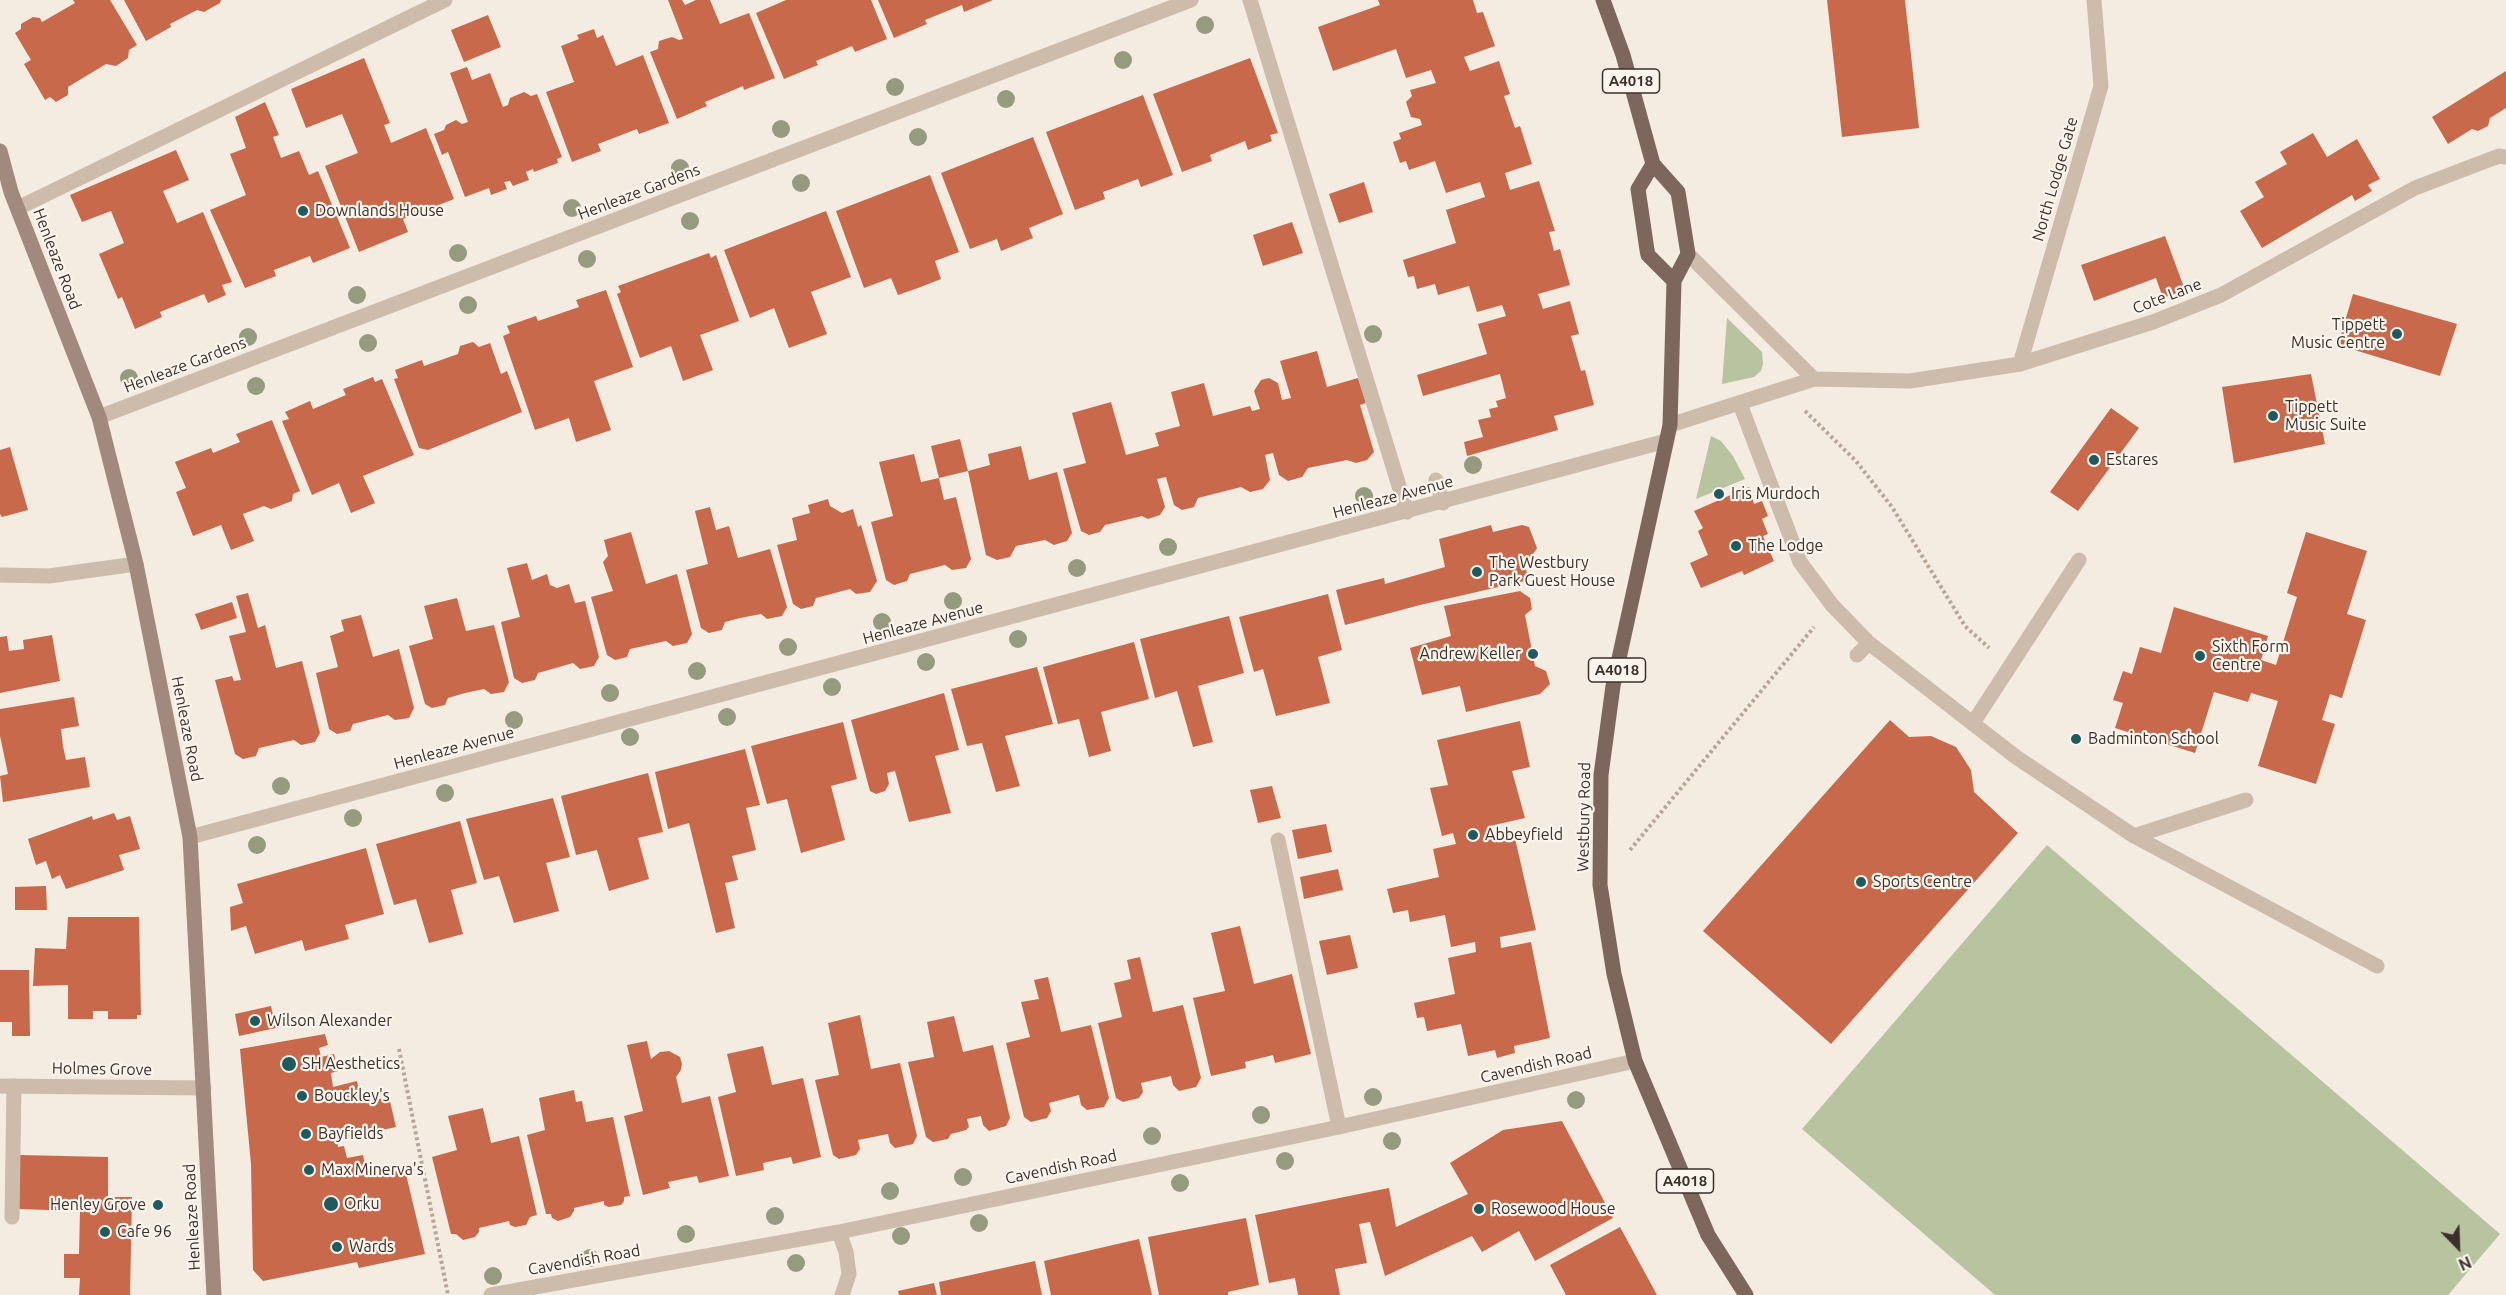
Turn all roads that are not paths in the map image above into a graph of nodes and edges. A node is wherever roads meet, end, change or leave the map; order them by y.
1 (445, 0) edge
2 (1191, 0) edge
3 (1250, 0) edge
4 (1603, 0) edge
5 (2094, 0) edge
6 (0, 151) edge
7 (2504, 154) edge
8 (1653, 164) junction
9 (0, 176) edge
10 (11, 192) junction
11 (18, 208) junction
12 (1688, 254) junction
13 (1674, 281) junction
14 (2020, 364) junction
15 (1814, 379) junction
16 (1740, 404) junction
17 (99, 417) junction
18 (1670, 425) junction
19 (1666, 441) junction
20 (1437, 480) dead end
21 (1443, 503) junction
22 (1407, 512) junction
23 (2079, 560) dead end
24 (136, 564) junction
25 (0, 576) edge
26 (1869, 644) junction
27 (1857, 655) dead end
28 (1973, 723) junction
29 (2246, 800) dead end
30 (2134, 836) junction
31 (189, 837) junction
32 (1278, 840) dead end
33 (2378, 966) dead end
34 (1635, 1061) junction
35 (7, 1086) edge
36 (204, 1088) junction
37 (1340, 1127) junction
38 (12, 1217) dead end
39 (839, 1232) junction
40 (214, 1295) edge
41 (492, 1295) edge
42 (842, 1295) edge
43 (1746, 1295) edge

1 - 11 street
2 - 17 street, Henleaze Gardens
3 - 22 street
4 - 8 main road, A4018
5 - 14 street, North Lodge Gate
6 - 10 main road, Henleaze Road
7 - 14 street, Cote Lane
8 - 12 main road, A4018
8 - 13 main road
9 - 10 main road, Henleaze Road
10 - 11 main road, Henleaze Road
11 - 17 main road, Henleaze Road
12 - 13 main road, Westbury Road / A4018
12 - 15 street
13 - 18 main road, Westbury Road / A4018
14 - 15 street, Cote Lane
15 - 16 street, Cote Lane
16 - 18 street, Cote Lane
16 - 26 street
17 - 24 main road, Henleaze Road
18 - 19 main road, Westbury Road / A4018
19 - 21 street, Henleaze Avenue
19 - 34 main road, Westbury Road / A4018
20 - 21 street
21 - 22 street, Henleaze Avenue
22 - 31 street, Henleaze Avenue
23 - 28 street
24 - 25 street
24 - 31 main road, Henleaze Road
26 - 27 street
26 - 28 street
28 - 30 street
29 - 30 street
30 - 33 street
31 - 36 main road, Henleaze Road
32 - 37 street
34 - 37 street, Cavendish Road
34 - 43 main road, Westbury Road / A4018
35 - 36 street, Holmes Grove
35 - 38 street
36 - 40 main road, Henleaze Road
37 - 39 street, Cavendish Road
39 - 41 street, Cavendish Road
39 - 42 street

